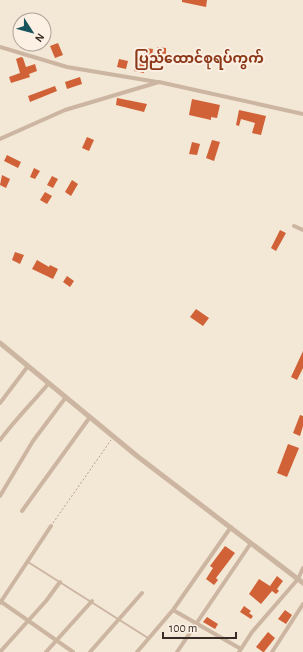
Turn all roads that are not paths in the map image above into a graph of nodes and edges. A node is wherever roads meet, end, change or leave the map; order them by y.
1 (0, 47) edge
2 (159, 82) junction
3 (303, 114) edge
4 (0, 139) edge
5 (294, 226) dead end
6 (303, 230) edge
7 (0, 343) edge
8 (28, 366) junction
9 (49, 383) junction
10 (66, 397) junction
11 (0, 403) edge
12 (90, 417) junction
13 (0, 440) edge
14 (0, 496) edge
15 (22, 511) dead end
16 (51, 526) road end
17 (231, 527) junction
18 (251, 543) junction
19 (28, 562) junction
20 (303, 568) edge
21 (298, 579) junction
22 (60, 582) junction
23 (303, 583) edge
24 (142, 593) dead end
25 (92, 601) junction
26 (0, 602) edge
27 (303, 604) edge
28 (174, 610) junction
29 (119, 619) junction
30 (28, 620) junction
31 (196, 624) junction
32 (149, 638) junction
33 (56, 640) junction
34 (240, 651) edge
35 (0, 652) edge
36 (46, 652) edge
37 (73, 652) edge
38 (90, 652) edge
39 (136, 652) edge
40 (176, 652) edge
41 (272, 652) edge

1 - 2 street
2 - 3 street
2 - 4 street
5 - 6 street
7 - 8 street
8 - 9 street
8 - 11 street
9 - 10 street
9 - 13 street
10 - 12 street
10 - 14 street
12 - 15 street
12 - 17 street
16 - 19 street
17 - 18 street
17 - 28 street
18 - 21 street
18 - 31 street
19 - 22 lane
19 - 26 street
20 - 21 street
21 - 23 street
21 - 34 street
22 - 25 lane
22 - 30 street
24 - 29 street
25 - 29 lane
25 - 33 street
26 - 30 street
27 - 41 street
28 - 31 street
28 - 32 street
29 - 32 lane
29 - 38 street
30 - 33 street
30 - 35 street
31 - 34 street
31 - 40 street
32 - 39 street
33 - 36 street
33 - 37 street

